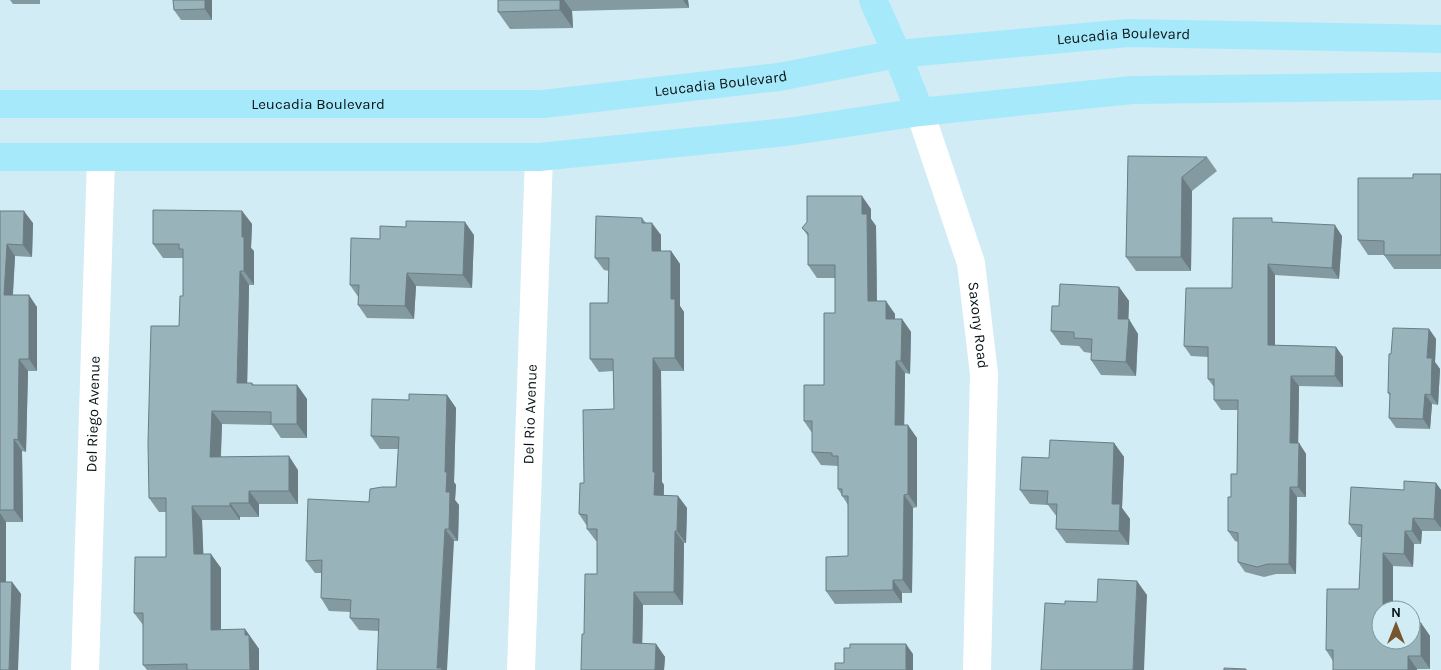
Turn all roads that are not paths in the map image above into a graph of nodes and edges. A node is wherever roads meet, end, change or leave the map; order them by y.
1 (873, 0) edge
2 (1441, 39) edge
3 (897, 54) junction
4 (1441, 86) edge
5 (0, 104) edge
6 (920, 112) junction
7 (539, 157) junction
8 (0, 158) edge
9 (101, 158) junction
10 (86, 670) edge
11 (521, 670) edge
12 (977, 670) edge

1 - 3 main road, Saxony Road
2 - 3 main road, Leucadia Boulevard
3 - 5 main road, Leucadia Boulevard
3 - 6 main road, Saxony Road
4 - 6 main road
6 - 7 main road
6 - 12 street, Saxony Road
7 - 9 main road
7 - 11 street, Del Rio Avenue
8 - 9 main road
9 - 10 street, Del Riego Avenue

